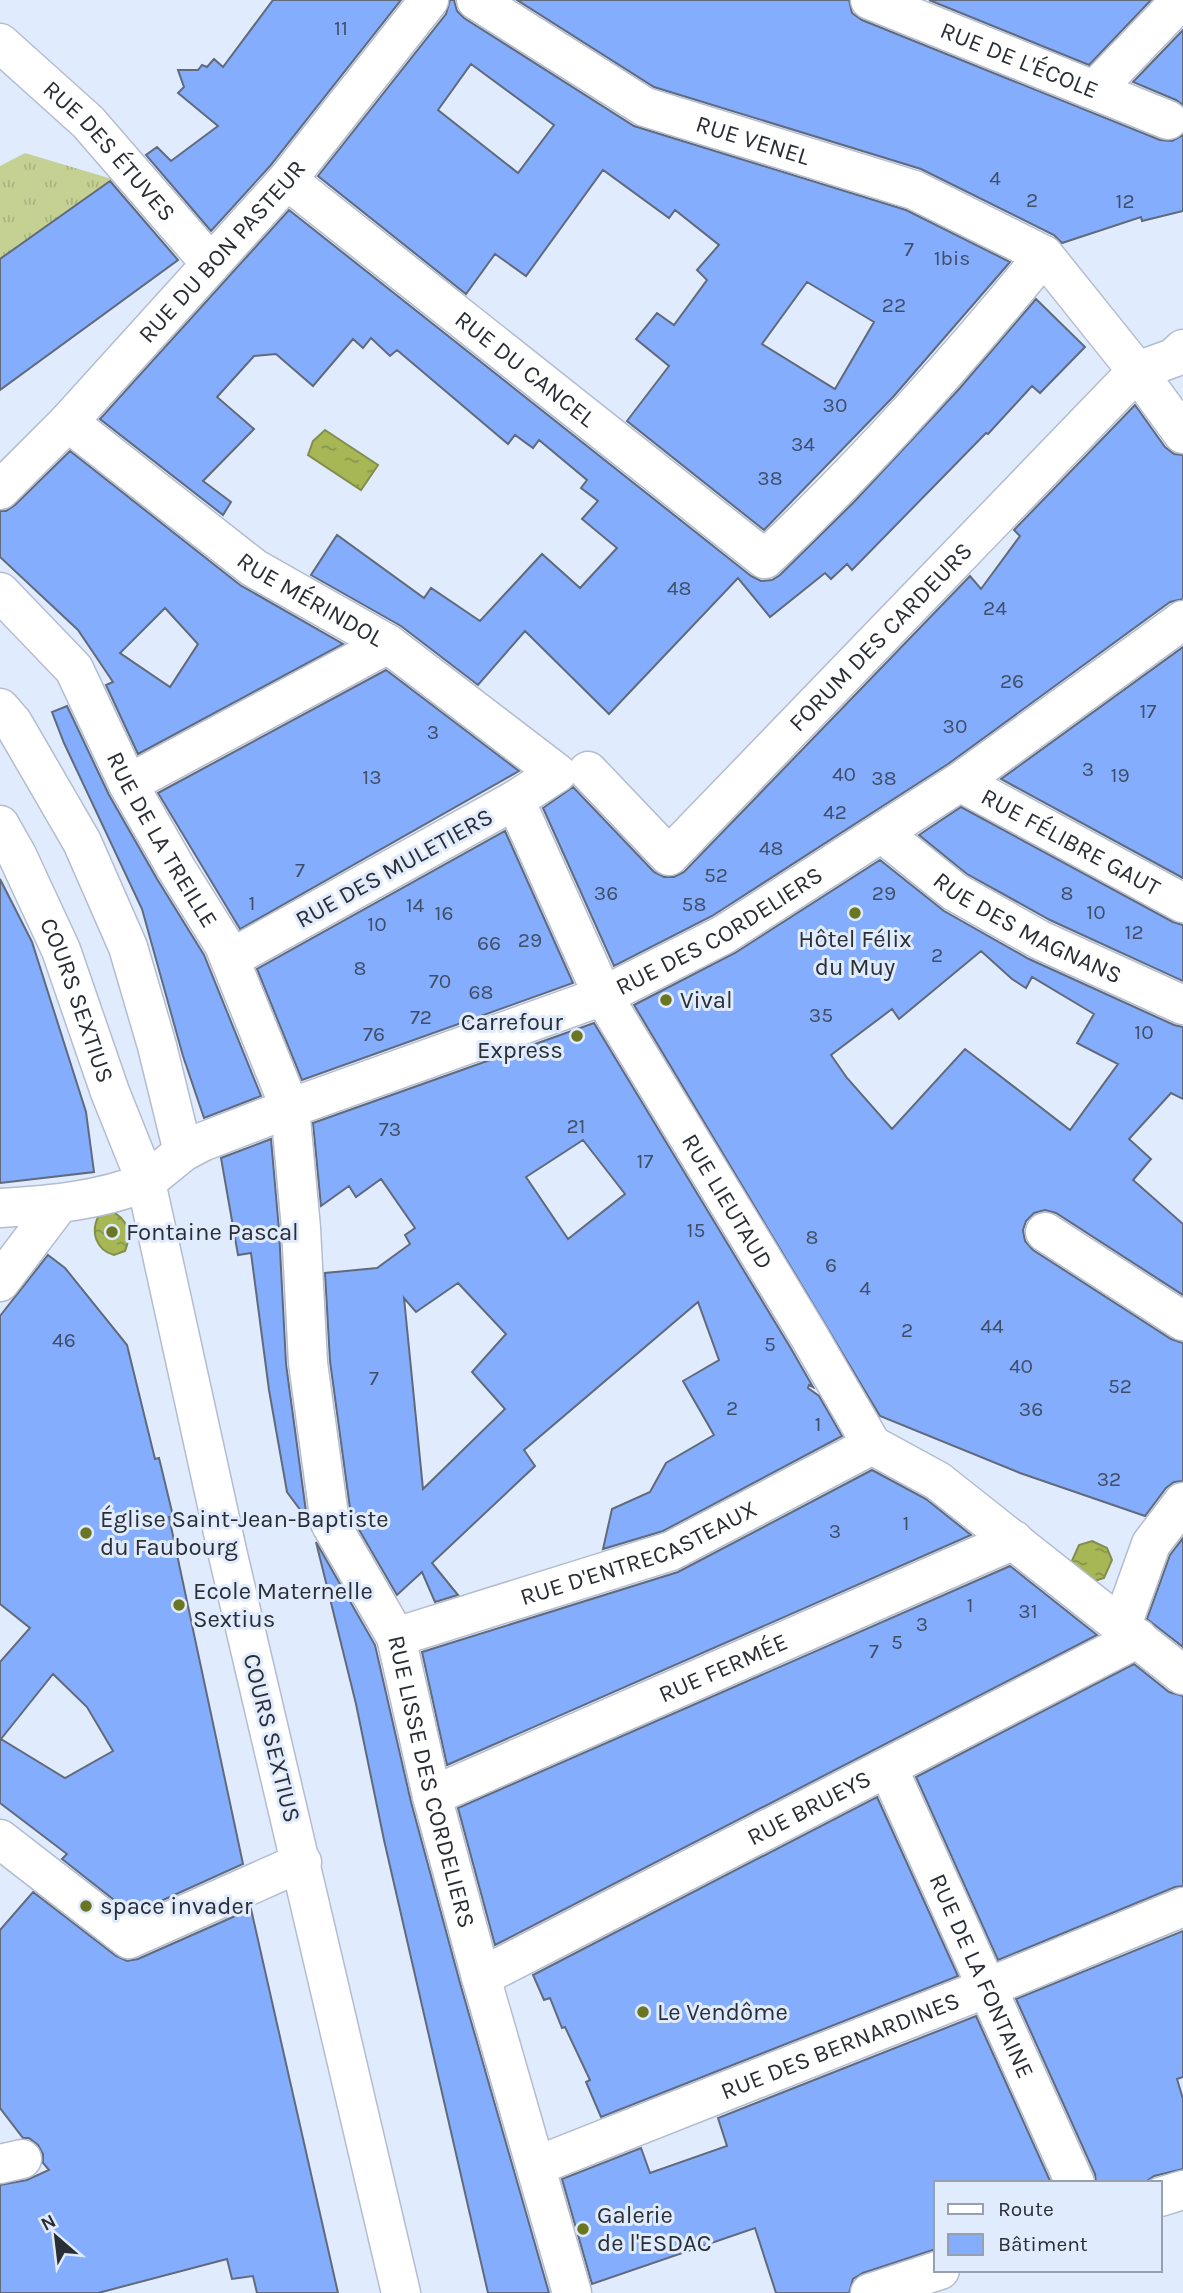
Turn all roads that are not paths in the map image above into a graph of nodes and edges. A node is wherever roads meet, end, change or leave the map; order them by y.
1 (429, 0) edge
2 (476, 0) edge
3 (1181, 0) edge
4 (877, 1) edge
5 (0, 43) edge
6 (1095, 90) junction
7 (1168, 120) dead end
8 (287, 180) junction
9 (1044, 256) junction
10 (211, 264) junction
11 (1183, 349) edge
12 (1137, 371) junction
13 (68, 422) junction
14 (1183, 434) edge
15 (0, 490) edge
16 (0, 592) edge
17 (1183, 620) edge
18 (388, 644) junction
19 (0, 708) edge
20 (573, 772) junction
21 (960, 782) junction
22 (128, 783) junction
23 (515, 800) junction
24 (0, 825) edge
25 (882, 833) junction
26 (1183, 903) edge
27 (230, 959) junction
28 (603, 996) junction
29 (1183, 1005) edge
30 (290, 1108) junction
31 (192, 1147) junction
32 (146, 1182) junction
33 (58, 1204) junction
34 (0, 1208) edge
35 (1045, 1232) dead end
36 (0, 1282) edge
37 (1183, 1321) edge
38 (872, 1445) junction
39 (1183, 1502) edge
40 (1014, 1540) junction
41 (1167, 1550) edge
42 (1130, 1631) junction
43 (396, 1637) junction
44 (1183, 1675) edge
45 (888, 1768) junction
46 (432, 1796) junction
47 (0, 1839) edge
48 (302, 1862) junction
49 (1183, 1907) edge
50 (481, 1977) junction
51 (989, 1987) junction
52 (536, 2166) junction
53 (1074, 2181) edge
54 (1183, 2190) edge
55 (1162, 2196) edge
56 (934, 2272) edge
57 (401, 2293) edge
58 (572, 2293) edge
59 (870, 2293) edge

1 - 8 street, RUE DU BON PASTEUR
2 - 9 street, RUE VENEL
3 - 6 street
4 - 6 street, RUE DE L'ÉCOLE
5 - 10 street, RUE DES ÉTUVES
6 - 7 street, RUE DE L'ÉCOLE
8 - 9 street, RUE DU CANCEL
8 - 10 street, RUE DU BON PASTEUR
9 - 12 street
10 - 13 street, RUE DU BON PASTEUR
11 - 12 street, FORUM DES CARDEURS
12 - 14 street
12 - 20 street, FORUM DES CARDEURS
13 - 15 street, RUE DU BON PASTEUR
13 - 18 street, RUE MÉRINDOL
16 - 22 street, RUE DE LA TREILLE
17 - 21 street, RUE DES CORDELIERS
18 - 20 street, RUE MÉRINDOL
18 - 22 street
19 - 31 street
20 - 23 street, RUE DES MULETIERS
21 - 25 street, RUE DES CORDELIERS
21 - 26 street, RUE FÉLIBRE GAUT
22 - 27 street, RUE DE LA TREILLE
23 - 27 street, RUE DES MULETIERS
23 - 28 street, RUE LIEUTAUD
24 - 32 street, COURS SEXTIUS
25 - 28 street, RUE DES CORDELIERS
25 - 29 street, RUE DES MAGNANS
27 - 30 street, RUE DE LA TREILLE
28 - 30 street, RUE DES CORDELIERS
28 - 38 street, RUE LIEUTAUD
30 - 31 street, RUE DES CORDELIERS
30 - 43 street, RUE LISSE DES CORDELIERS
31 - 32 street
32 - 33 street
32 - 48 street, COURS SEXTIUS
33 - 34 street
33 - 36 street
35 - 37 street
38 - 40 street
38 - 43 street, RUE D'ENTRECASTEAUX
39 - 41 street
40 - 42 street
40 - 46 street, RUE FERMÉE
41 - 42 street
42 - 44 street
42 - 45 street, RUE BRUEYS
43 - 46 street, RUE LISSE DES CORDELIERS
45 - 50 street, RUE BRUEYS
45 - 51 street, RUE DE LA FONTAINE
46 - 50 street, RUE LISSE DES CORDELIERS
47 - 48 street
48 - 57 street, COURS SEXTIUS
49 - 51 street, RUE DES BERNARDINES
50 - 52 street, RUE LISSE DES CORDELIERS
51 - 52 street, RUE DES BERNARDINES
51 - 53 street, RUE DE LA FONTAINE
52 - 58 street, RUE LISSE DES CORDELIERS
54 - 55 street
56 - 59 street

